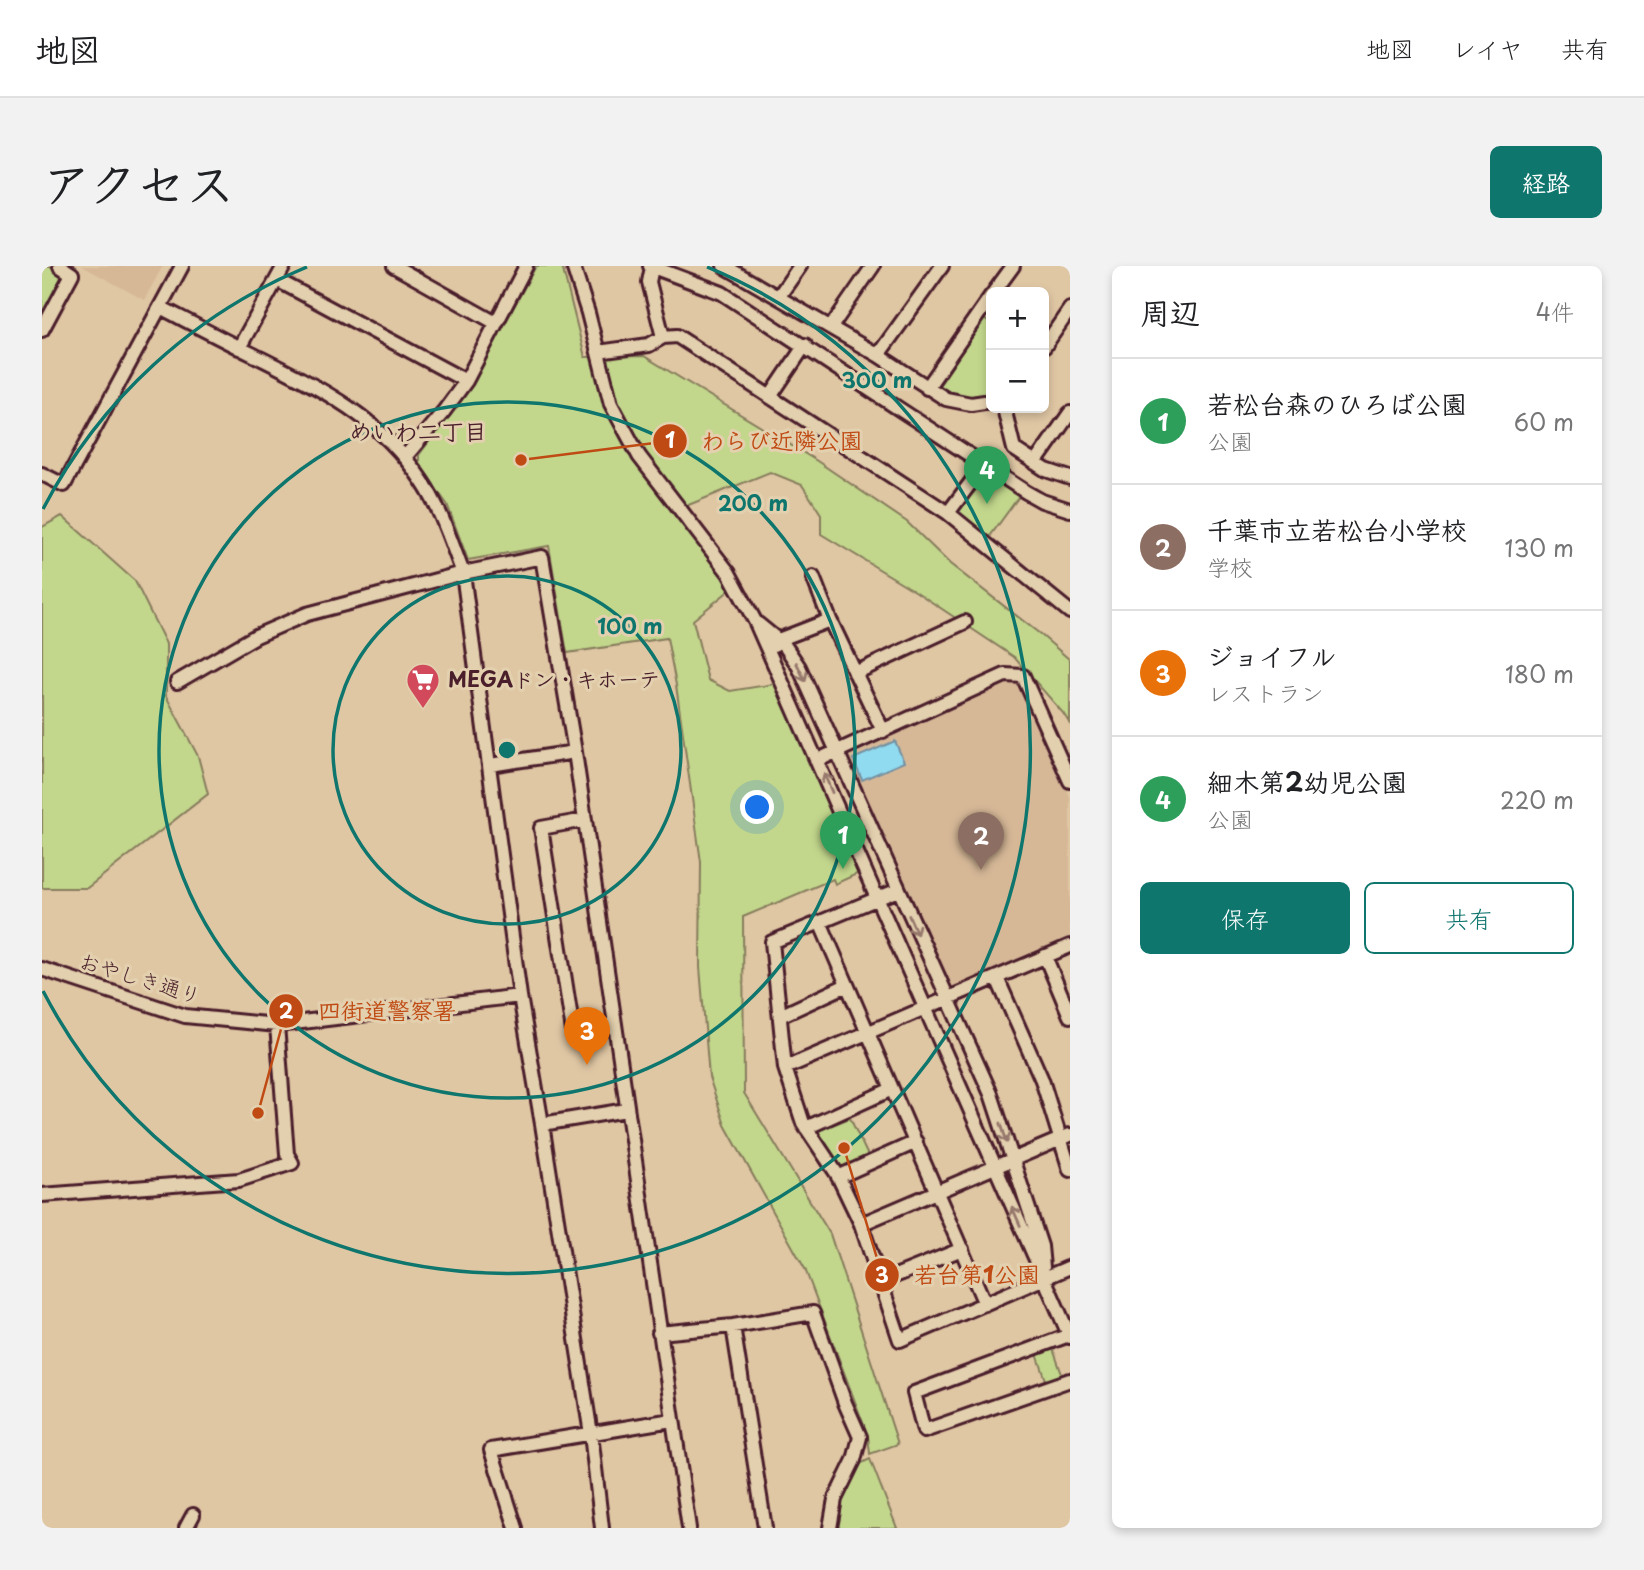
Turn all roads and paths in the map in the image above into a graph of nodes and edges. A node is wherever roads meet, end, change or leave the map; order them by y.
1 (60, 266) edge
2 (182, 266) edge
3 (284, 266) edge
4 (394, 266) edge
5 (526, 266) edge
6 (573, 266) edge
7 (651, 266) edge
8 (800, 266) edge
9 (873, 266) edge
10 (942, 266) edge
11 (1013, 266) edge
12 (731, 267) edge
13 (277, 280) junction
14 (998, 287) edge
15 (779, 296) junction
16 (986, 304) edge
17 (160, 307) junction
18 (1070, 309) edge
19 (496, 323) junction
20 (831, 327) junction
21 (42, 330) edge
22 (663, 337) junction
23 (1049, 340) edge
24 (805, 345) junction
25 (239, 348) junction
26 (598, 352) junction
27 (878, 355) junction
28 (466, 381) junction
29 (927, 388) junction
30 (771, 397) junction
31 (986, 402) edge
32 (1005, 413) edge
33 (1070, 413) edge
34 (405, 457) junction
35 (1035, 463) junction
36 (984, 465) junction
37 (42, 474) edge
38 (1070, 478) edge
39 (1070, 510) edge
40 (948, 513) junction
41 (463, 573) junction
42 (813, 577) dead end
43 (1070, 612) edge
44 (830, 620) junction
45 (756, 622) junction
46 (965, 622) dead end
47 (778, 640) junction
48 (769, 652) junction
49 (855, 673) junction
50 (177, 682) dead end
51 (883, 731) junction
52 (575, 752) junction
53 (837, 752) junction
54 (818, 760) junction
55 (490, 765) junction
56 (1070, 780) edge
57 (584, 820) junction
58 (898, 890) junction
59 (878, 898) junction
60 (820, 922) junction
61 (1070, 946) edge
62 (1045, 956) junction
63 (42, 969) edge
64 (997, 978) junction
65 (847, 985) junction
66 (520, 996) junction
67 (947, 1000) junction
68 (926, 1009) junction
69 (780, 1016) junction
70 (1070, 1016) edge
71 (614, 1024) junction
72 (277, 1025) junction
73 (868, 1033) junction
74 (785, 1068) junction
75 (892, 1089) junction
76 (626, 1110) junction
77 (542, 1124) junction
78 (806, 1128) junction
79 (1065, 1137) edge
80 (916, 1142) junction
81 (1013, 1160) junction
82 (995, 1167) junction
83 (1070, 1170) edge
84 (838, 1177) junction
85 (937, 1192) junction
86 (42, 1195) edge
87 (861, 1224) junction
88 (962, 1249) junction
89 (1070, 1267) edge
90 (1045, 1278) junction
91 (880, 1282) junction
92 (985, 1304) junction
93 (733, 1326) junction
94 (659, 1333) junction
95 (1070, 1336) edge
96 (1070, 1380) edge
97 (672, 1420) junction
98 (591, 1434) junction
99 (193, 1515) dead end
100 (186, 1528) edge
101 (516, 1528) edge
102 (603, 1528) edge
103 (689, 1528) edge
104 (765, 1528) edge
105 (830, 1528) edge

1 - 21 street
2 - 17 street
3 - 13 street
4 - 19 street
5 - 19 street
6 - 26 street
7 - 22 street
7 - 24 street
8 - 15 street
9 - 20 street
10 - 27 street
11 - 14 street
12 - 15 street
13 - 25 street
13 - 28 street
15 - 20 street
16 - 29 street
17 - 25 street
17 - 37 street
18 - 23 street
19 - 28 street
20 - 27 street
22 - 26 street
22 - 30 street
24 - 30 street
24 - 36 street
25 - 34 street
26 - 45 street
27 - 29 street
28 - 34 street
29 - 31 street
30 - 40 street
32 - 35 street
33 - 35 street
34 - 41 street
35 - 38 street
36 - 39 street
36 - 40 street
40 - 43 street
41 - 50 street
41 - 52 street
41 - 55 street
42 - 44 street
44 - 47 street
44 - 49 street
45 - 47 street
45 - 48 street
46 - 49 street
47 - 48 street
47 -> 53 street
48 - 54 street
49 - 51 street
51 - 53 street
51 - 56 street
52 - 55 street
52 - 57 street
53 - 54 street
53 - 58 street
59 -> 54 street
55 - 66 street
57 - 71 street
57 - 71 street
58 - 59 street
58 -> 67 street
59 - 60 street
59 - 68 street
60 - 65 street
60 - 69 street
61 - 62 street
62 - 64 street
62 - 70 street
63 - 72 street, おやしき通り
64 - 67 street
64 - 79 street
65 - 69 street
65 - 73 street
66 - 72 street, おやしき通り
66 - 77 street
67 - 68 street
67 -> 81 street
68 - 73 street
68 - 82 street
69 - 74 street
71 - 76 street
72 - 86 street
73 - 74 street
73 - 75 street
74 - 78 street
75 - 78 street
75 - 80 street
76 - 77 street
76 - 94 street
77 - 98 street
78 - 84 street
79 - 81 street
79 - 83 street
80 - 84 street
80 - 85 street
81 - 82 street
81 - 90 street
82 - 85 street
90 -> 82 street
84 - 87 street
85 - 87 street
85 - 88 street
87 - 91 street
88 - 91 street
88 - 92 street
89 - 90 street
90 - 92 street
90 - 95 street
91 - 92 street
93 - 94 street
93 - 104 street
93 - 105 street
94 - 97 street
95 - 96 street
97 - 98 street
97 - 103 street
98 - 101 street
98 - 102 street
99 - 100 street

